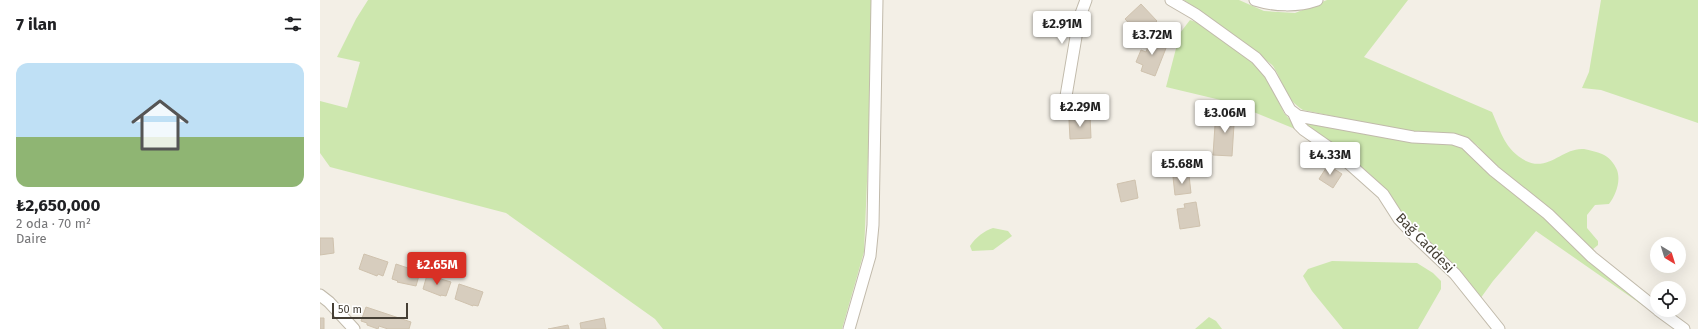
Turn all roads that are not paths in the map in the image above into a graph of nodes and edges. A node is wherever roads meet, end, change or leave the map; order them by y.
1 (877, 0) edge
2 (1086, 0) edge
3 (1171, 0) edge
4 (1255, 0) edge
5 (1317, 0) edge
6 (1066, 96) dead end
7 (1294, 114) junction
8 (320, 295) edge
9 (1650, 304) edge
10 (1668, 317) edge
11 (354, 329) edge
12 (849, 329) edge
13 (1499, 329) edge
14 (1684, 329) edge

1 - 12 street
2 - 6 street
3 - 7 street, Bağ Caddesi
4 - 5 street
7 - 9 street
7 - 13 street, Bağ Caddesi
8 - 11 street
10 - 14 street

